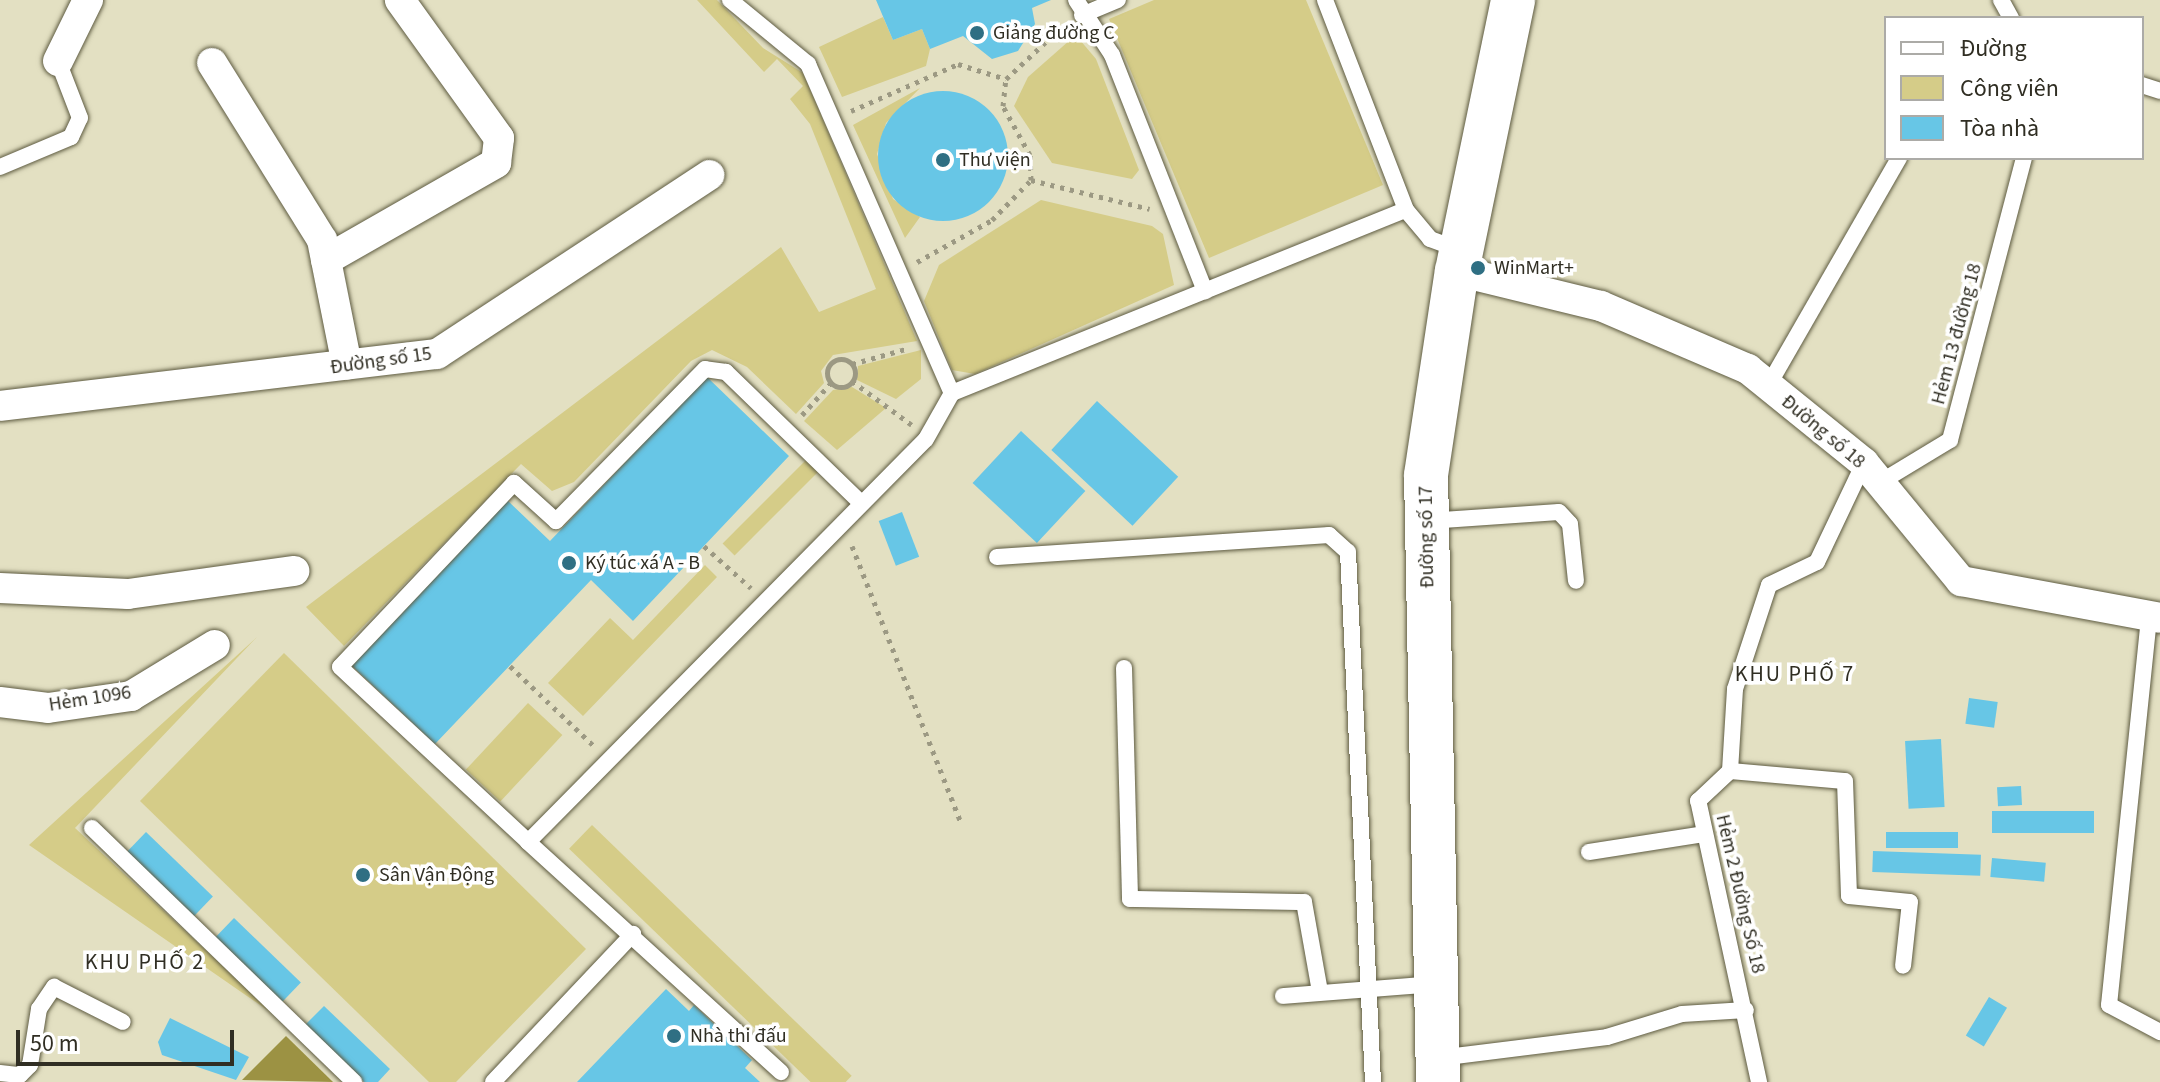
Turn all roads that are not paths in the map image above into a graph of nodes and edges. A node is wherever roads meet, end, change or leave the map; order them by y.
1 (88, 0) edge
2 (400, 0) edge
3 (730, 0) edge
4 (1118, 0) edge
5 (1325, 0) edge
6 (1513, 0) edge
7 (1079, 7) edge
8 (58, 61) joint
9 (212, 63) dead end
10 (1898, 160) edge
11 (2023, 160) edge
12 (0, 167) edge
13 (710, 175) dead end
14 (1406, 210) junction
15 (326, 260) junction
16 (1459, 261) junction
17 (1205, 291) junction
18 (347, 365) junction
19 (1768, 386) junction
20 (952, 393) junction
21 (0, 406) edge
22 (1871, 473) junction
23 (860, 502) junction
24 (1427, 521) junction
25 (997, 557) dead end
26 (294, 571) dead end
27 (1576, 581) dead end
28 (0, 588) edge
29 (2154, 618) edge
30 (215, 645) dead end
31 (1124, 668) dead end
32 (0, 702) edge
33 (1730, 771) junction
34 (92, 828) dead end
35 (1704, 834) junction
36 (528, 842) junction
37 (1589, 852) dead end
38 (633, 934) junction
39 (1903, 966) dead end
40 (1436, 984) junction
41 (1373, 988) junction
42 (1320, 992) junction
43 (1283, 996) dead end
44 (1746, 1010) junction
45 (123, 1022) dead end
46 (2160, 1032) edge
47 (1438, 1070) edge
48 (781, 1072) dead end
49 (0, 1073) edge
50 (354, 1082) edge
51 (493, 1082) edge
52 (1373, 1082) edge
53 (1759, 1082) edge

1 - 8 street
2 - 15 street
3 - 20 lane
4 - 7 lane
5 - 14 lane
6 - 16 street, Đường số 17
7 - 17 lane
8 - 12 lane
9 - 15 street
10 - 19 lane
11 - 22 lane, Hẻm 13 đường 18
13 - 18 street, Đường số 15
14 - 16 lane
14 - 17 lane
15 - 18 street
16 - 19 street, Đường số 18
16 - 24 street, Đường số 17
17 - 20 lane
18 - 21 street, Đường số 15
19 - 22 street, Đường số 18
20 - 23 lane
22 - 29 street, Đường số 18
22 - 33 lane
23 - 36 lane
23 - 36 lane
24 - 27 lane
24 - 40 street, Đường số 17
25 - 41 lane
26 - 28 street
29 - 46 lane
30 - 32 street, Hẻm 1096
31 - 42 lane
33 - 35 lane, Hẻm 2 Đường Số 18
33 - 39 lane
34 - 50 lane
35 - 37 lane
35 - 44 lane, Hẻm 2 Đường Số 18
36 - 38 lane
38 - 48 lane
38 - 51 lane
40 - 41 lane
40 - 47 street, Đường số 17
41 - 42 lane
41 - 52 lane
42 - 43 lane
44 - 47 lane
44 - 53 lane, Hẻm 2 Đường Số 18
45 - 49 lane

